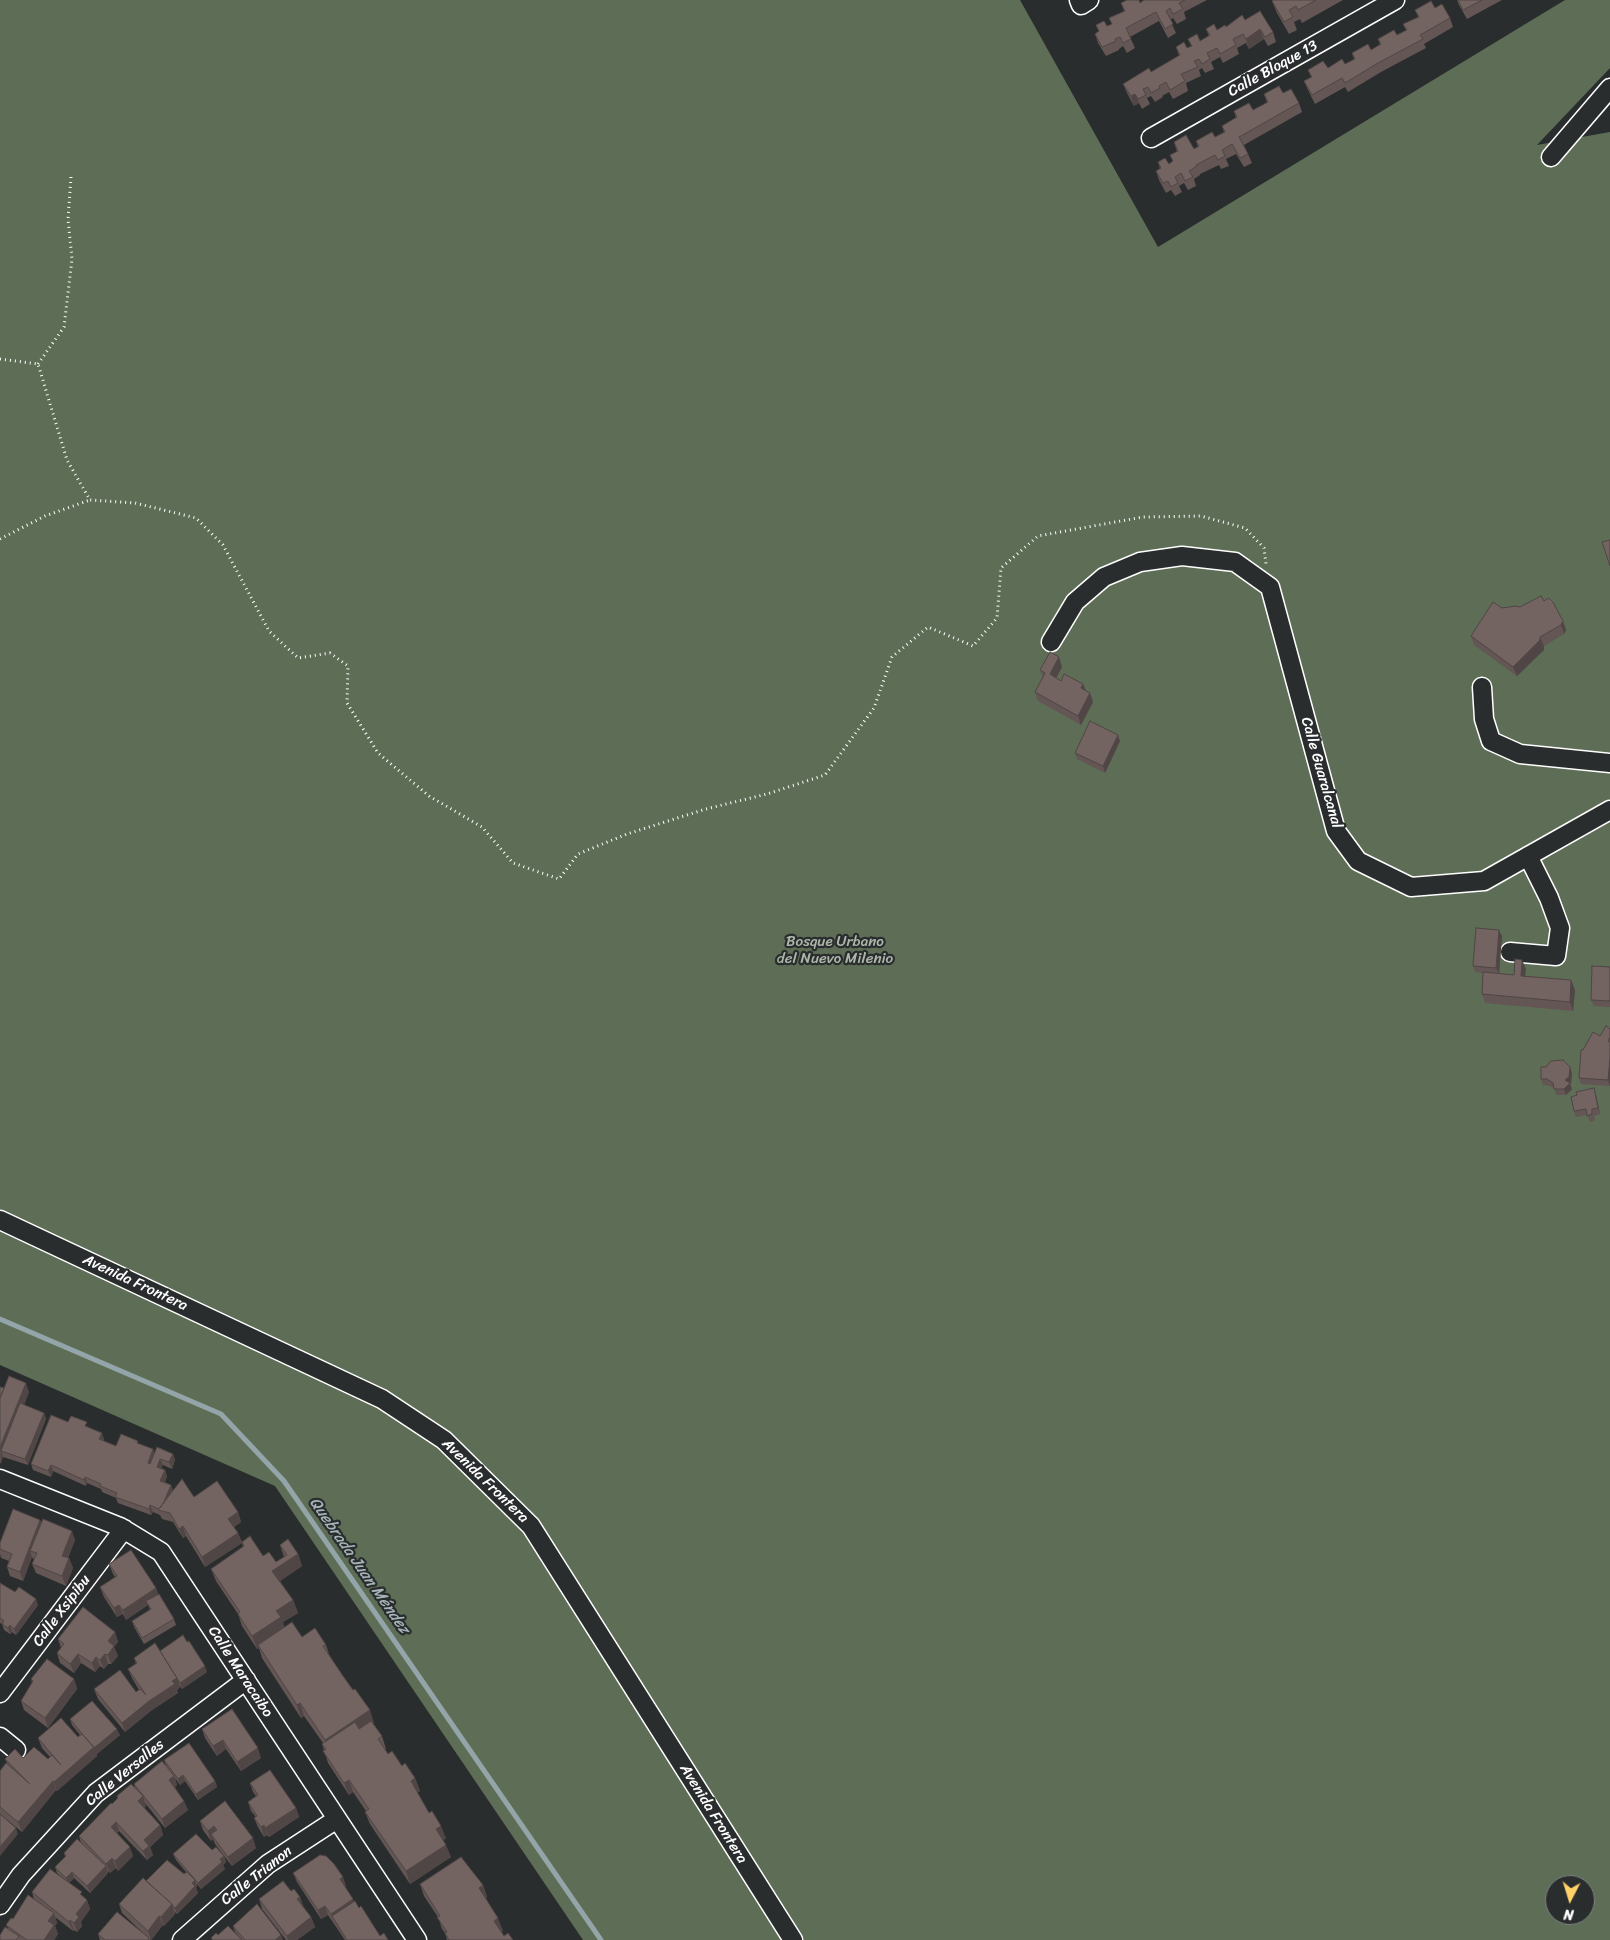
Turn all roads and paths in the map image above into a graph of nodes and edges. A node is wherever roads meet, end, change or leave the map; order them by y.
1 (1079, 0) edge
2 (1089, 0) edge
3 (1395, 0) edge
4 (1610, 88) edge
5 (1601, 108) edge
6 (1151, 138) dead end
7 (1551, 157) dead end
8 (71, 177) dead end
9 (0, 359) edge
10 (38, 364) junction
11 (90, 500) junction
12 (0, 539) edge
13 (1270, 587) junction
14 (1051, 642) dead end
15 (1482, 686) dead end
16 (1610, 763) edge
17 (1610, 810) edge
18 (1528, 856) junction
19 (1510, 952) dead end
20 (0, 1220) edge
21 (0, 1479) edge
22 (124, 1530) junction
23 (246, 1680) junction
24 (0, 1693) edge
25 (0, 1737) edge
26 (16, 1750) edge
27 (337, 1819) junction
28 (0, 1905) edge
29 (182, 1940) edge
30 (418, 1940) edge
31 (793, 1940) edge

1 - 2 street
3 - 6 street, Calle Bloque 13
4 - 5 street
5 - 7 street
8 - 10 path
9 - 10 path
10 - 11 path
11 - 12 path
11 - 13 path
13 - 14 street
13 - 18 street, Calle Guaralcanal
15 - 16 street
17 - 18 street, Calle Guaralcanal
18 - 19 street
20 - 31 street, Avenida Frontera
21 - 22 street, Calle Maracaibo
22 - 23 street, Calle Maracaibo
22 - 24 street, Calle Xsipibu
23 - 27 street, Calle Maracaibo
23 - 28 street, Calle Versalles
25 - 26 street
27 - 29 street, Calle Trianon
27 - 30 street, Calle Maracaibo

